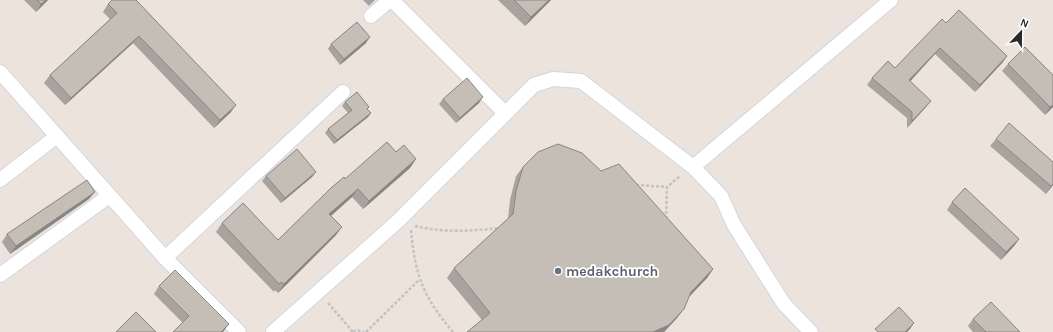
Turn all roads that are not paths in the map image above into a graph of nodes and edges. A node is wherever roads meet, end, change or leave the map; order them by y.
1 (391, 0) edge
2 (891, 0) edge
3 (371, 16) dead end
4 (0, 72) edge
5 (343, 92) dead end
6 (505, 113) junction
7 (57, 136) junction
8 (693, 167) junction
9 (0, 180) edge
10 (109, 196) junction
11 (165, 258) junction
12 (0, 275) edge
13 (239, 332) edge
14 (273, 332) edge
15 (811, 332) edge

1 - 3 street
1 - 6 street
2 - 8 street
4 - 7 street
5 - 11 street
6 - 8 street
6 - 14 street
7 - 9 street
7 - 10 street
8 - 15 street
10 - 11 street
10 - 12 street
11 - 13 street

